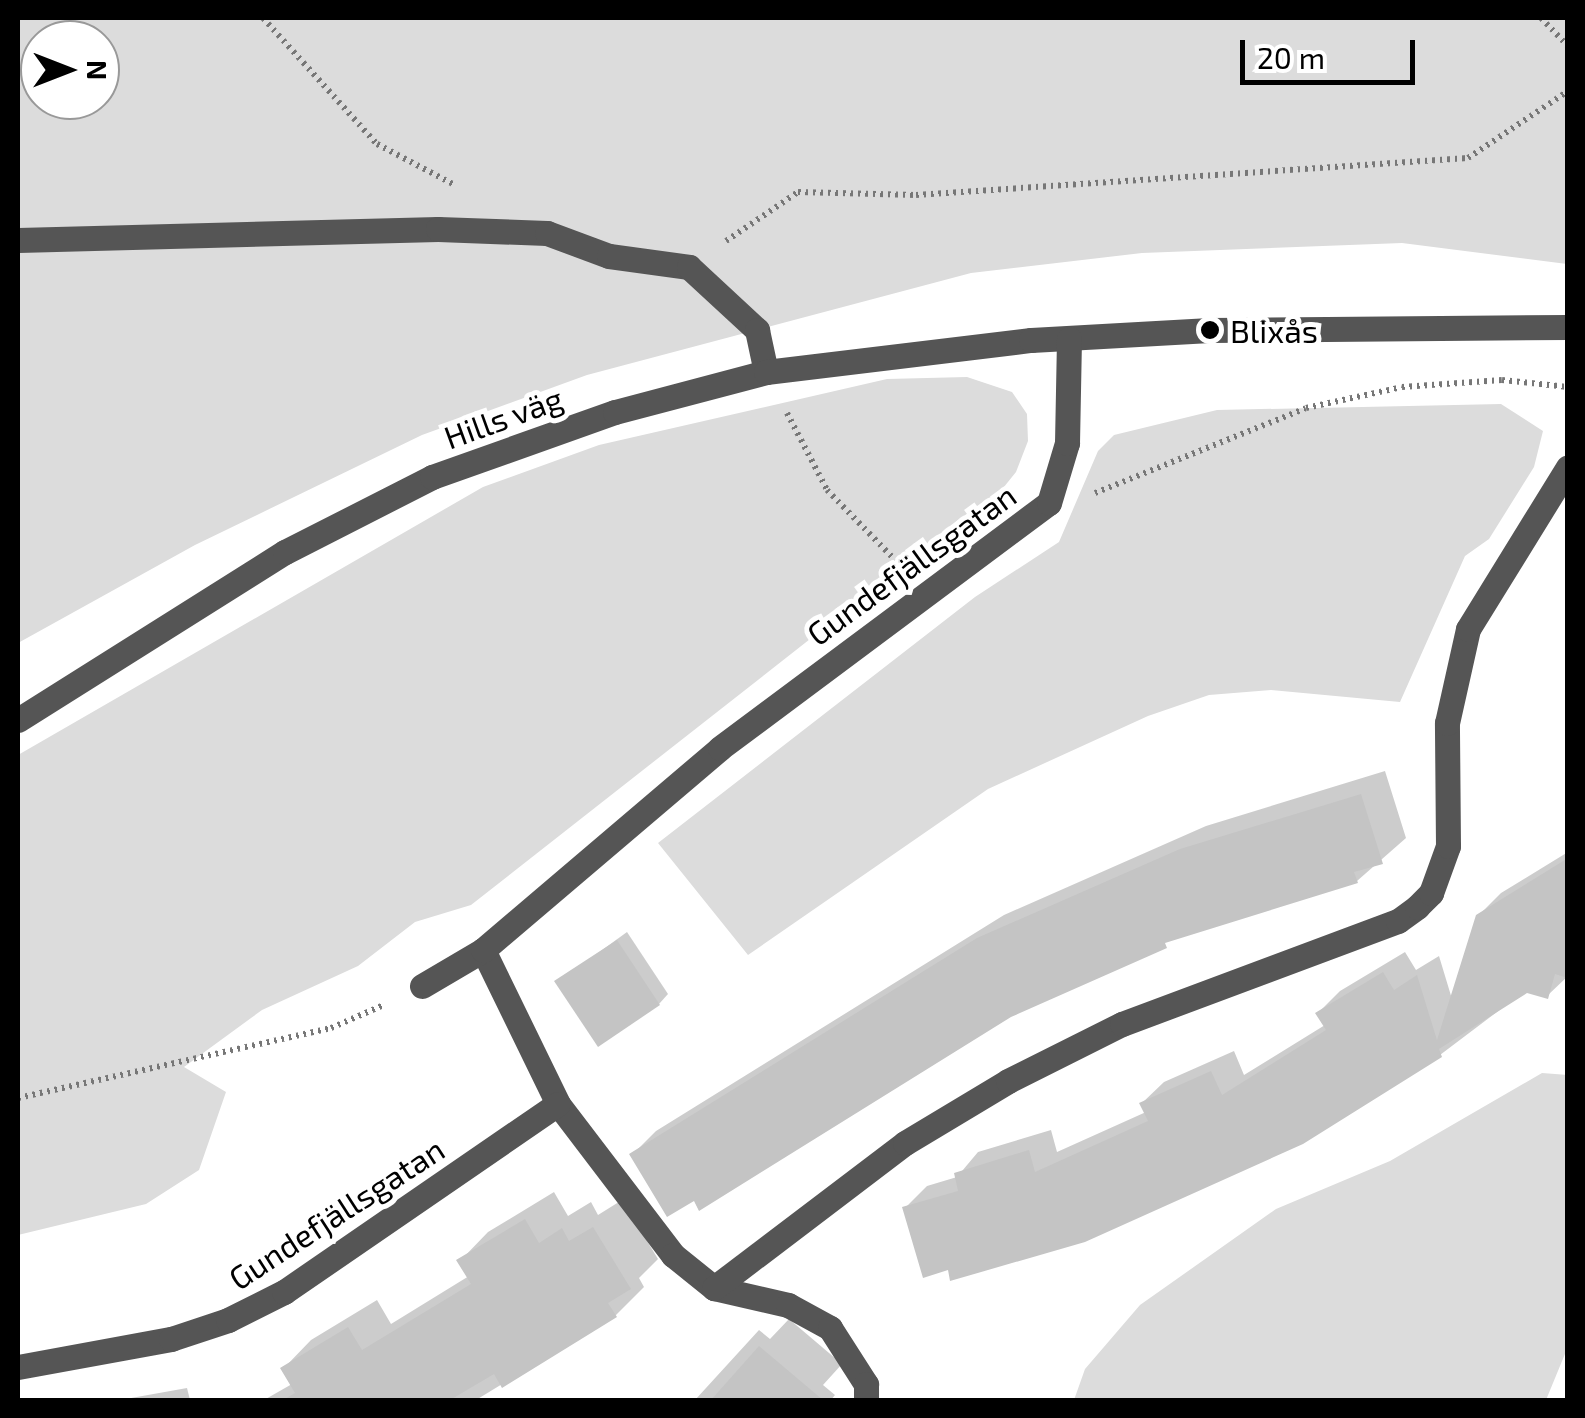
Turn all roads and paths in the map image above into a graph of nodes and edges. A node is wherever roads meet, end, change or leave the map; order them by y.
1 (263, 18) edge
2 (1540, 18) edge
3 (1568, 46) edge
4 (1568, 90) edge
5 (462, 189) dead end
6 (18, 240) edge
7 (689, 267) junction
8 (1568, 327) edge
9 (1069, 338) junction
10 (766, 372) junction
11 (1568, 387) edge
12 (1568, 467) edge
13 (1050, 503) junction
14 (925, 590) junction
15 (18, 720) edge
16 (483, 950) junction
17 (422, 986) joint
18 (18, 1098) edge
19 (558, 1104) junction
20 (714, 1288) junction
21 (18, 1367) edge
22 (866, 1400) edge

1 - 5 path
2 - 3 path
4 - 7 path
6 - 7 street
7 - 10 street
8 - 9 street
9 - 10 street, Hills väg
9 - 13 street, Gundefjällsgatan
10 - 14 path
10 - 15 street, Hills väg
11 - 13 path
12 - 20 street
13 - 14 street, Gundefjällsgatan
14 - 16 street, Gundefjällsgatan
16 - 17 street, Gundefjällsgatan
16 - 19 street
17 - 18 path
19 - 20 street
19 - 21 street, Gundefjällsgatan
20 - 22 street

